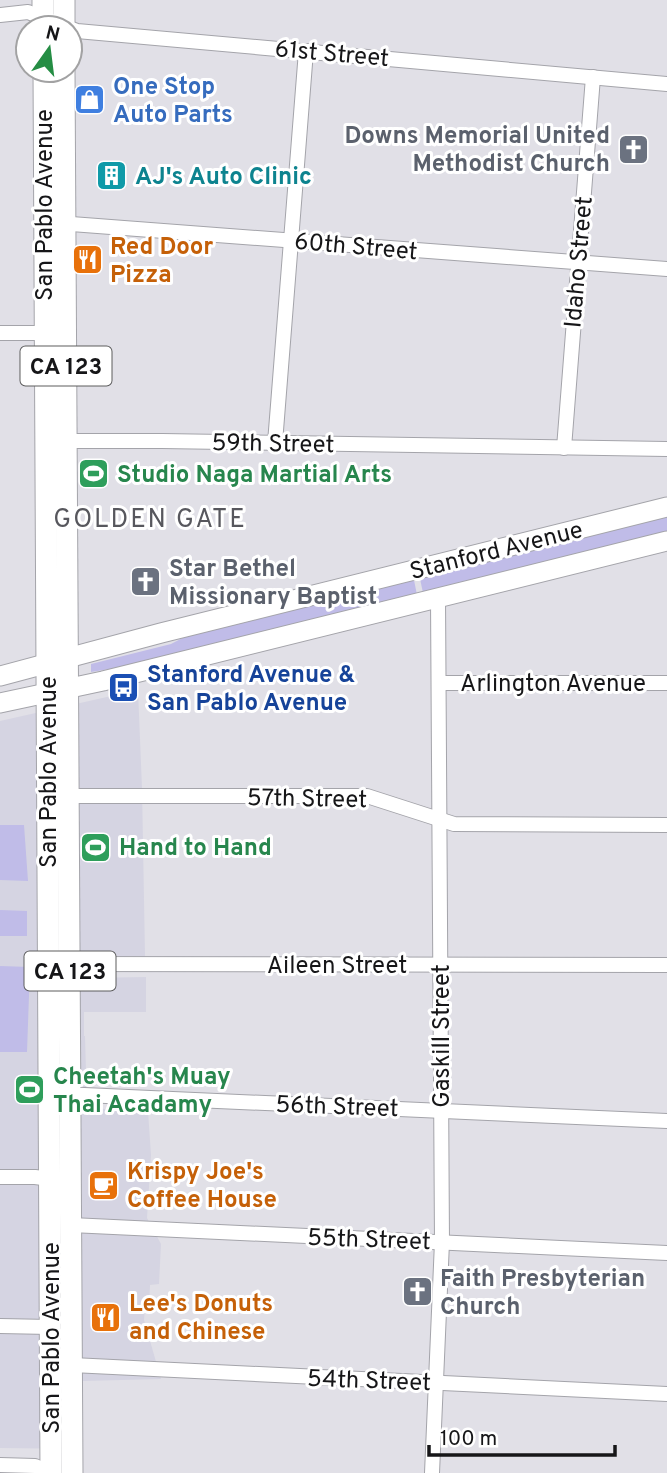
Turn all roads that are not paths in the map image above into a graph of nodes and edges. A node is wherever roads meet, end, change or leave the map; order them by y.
1 (34, 14) edge
2 (0, 15) edge
3 (84, 32) edge
4 (306, 51) junction
5 (593, 77) junction
6 (45, 84) edge
7 (63, 84) edge
8 (667, 84) edge
9 (55, 223) junction
10 (291, 240) junction
11 (578, 262) junction
12 (667, 270) edge
13 (0, 333) edge
14 (45, 333) junction
15 (57, 441) junction
16 (275, 443) junction
17 (564, 448) junction
18 (667, 449) edge
19 (667, 507) edge
20 (667, 541) edge
21 (438, 598) junction
22 (68, 657) junction
23 (48, 664) junction
24 (0, 676) edge
25 (440, 683) junction
26 (667, 683) edge
27 (58, 690) junction
28 (0, 703) edge
29 (68, 796) junction
30 (439, 819) junction
31 (667, 825) edge
32 (60, 964) junction
33 (441, 965) junction
34 (667, 965) edge
35 (60, 1094) junction
36 (442, 1110) junction
37 (667, 1121) edge
38 (0, 1177) edge
39 (60, 1180) junction
40 (71, 1225) junction
41 (442, 1242) junction
42 (667, 1253) edge
43 (0, 1326) edge
44 (50, 1326) junction
45 (72, 1365) junction
46 (436, 1383) junction
47 (667, 1394) edge
48 (0, 1465) edge
49 (51, 1473) edge
50 (72, 1473) edge
51 (432, 1473) edge

1 - 2 street, 61st Street
3 - 4 street, 61st Street
4 - 5 street, 61st Street
4 - 10 street
5 - 8 street, 61st Street
5 - 11 street, Idaho Street
6 - 9 main road, San Pablo Avenue / CA 123
7 - 9 main road, San Pablo Avenue / CA 123
9 - 10 street, 60th Street
9 - 14 main road, San Pablo Avenue / CA 123
9 - 15 main road, San Pablo Avenue / CA 123
10 - 11 street, 60th Street
10 - 16 street
11 - 12 street, 60th Street
11 - 17 street, Idaho Street
13 - 14 street
14 - 15 main road, San Pablo Avenue / CA 123
15 - 16 street, 59th Street
15 - 22 main road, San Pablo Avenue / CA 123
15 - 23 main road, San Pablo Avenue / CA 123
16 - 17 street, 59th Street
17 - 18 street, 59th Street
19 - 22 main road, Stanford Avenue
20 - 21 main road, Stanford Avenue
21 - 25 street, Gaskill Street
21 - 27 main road, Stanford Avenue
22 - 23 main road, Stanford Avenue
22 - 27 main road, San Pablo Avenue / CA 123
23 - 24 main road, Stanford Avenue
23 - 27 main road, San Pablo Avenue / CA 123
25 - 26 street, Arlington Avenue
25 - 30 street, Gaskill Street
27 - 28 main road, Stanford Avenue
27 - 29 main road, San Pablo Avenue / CA 123
27 - 32 main road, San Pablo Avenue / CA 123
29 - 30 street, 57th Street
29 - 32 main road, San Pablo Avenue / CA 123
30 - 31 street, 57th Street
30 - 33 street, Gaskill Street
32 - 33 street, Aileen Street
32 - 35 main road, San Pablo Avenue / CA 123
33 - 34 street, Aileen Street
33 - 36 street, Gaskill Street
35 - 36 street, 56th Street
35 - 39 main road, San Pablo Avenue / CA 123
36 - 37 street, 56th Street
36 - 41 street, Gaskill Street
38 - 39 street
39 - 40 main road, San Pablo Avenue / CA 123
39 - 44 main road, San Pablo Avenue / CA 123
40 - 41 street, 55th Street
40 - 45 main road, San Pablo Avenue / CA 123
41 - 42 street, 55th Street
41 - 46 street, Gaskill Street
43 - 44 street
44 - 49 main road, San Pablo Avenue / CA 123
45 - 46 street, 54th Street
45 - 50 main road, San Pablo Avenue / CA 123
46 - 47 street, 54th Street
46 - 51 street, Gaskill Street
48 - 49 street

